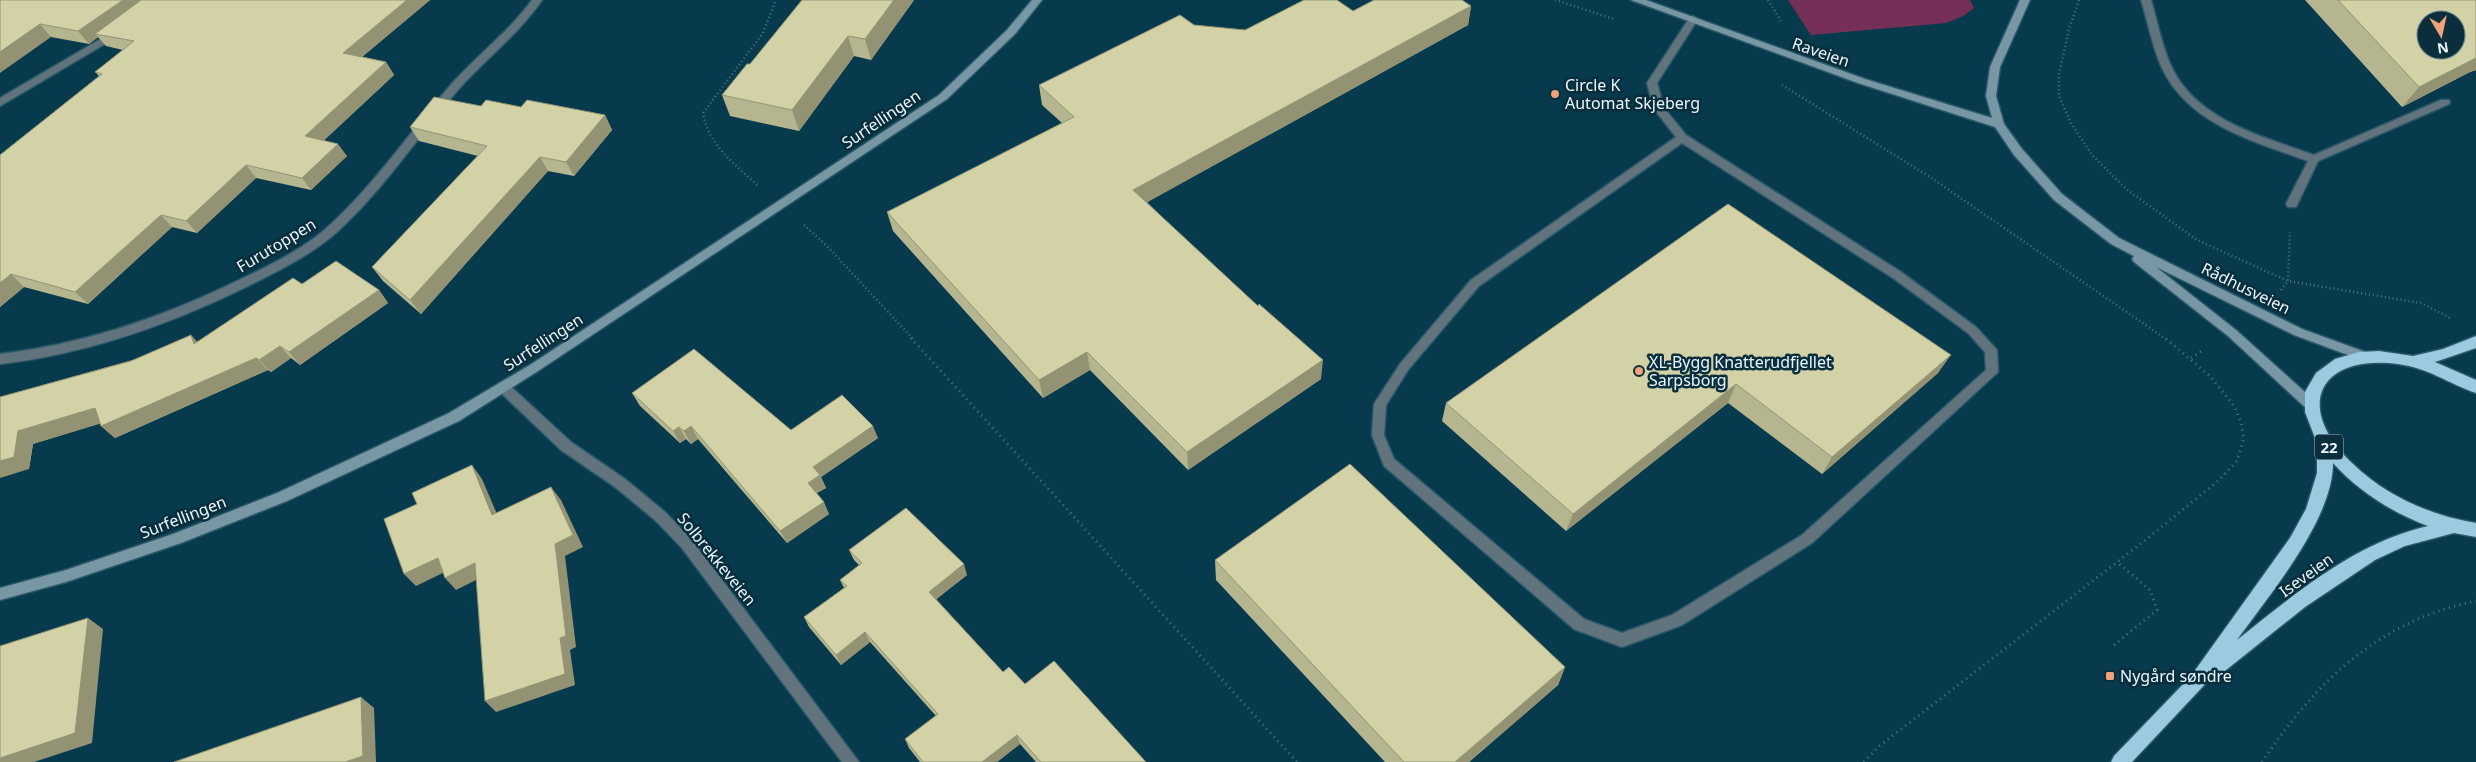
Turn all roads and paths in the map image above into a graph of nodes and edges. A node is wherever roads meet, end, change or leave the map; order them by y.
1 (537, 0) edge
2 (776, 0) edge
3 (1037, 0) edge
4 (1636, 0) edge
5 (2025, 0) edge
6 (2079, 0) edge
7 (2146, 0) edge
8 (1693, 19) junction
9 (128, 24) edge
10 (2445, 102) edge
11 (0, 103) edge
12 (2000, 124) junction
13 (1682, 138) junction
14 (2314, 159) junction
15 (2292, 204) joint
16 (781, 206) junction
17 (2115, 241) junction
18 (2288, 282) junction
19 (2452, 319) dead end
20 (2476, 342) edge
21 (2367, 357) junction
22 (0, 359) edge
23 (2413, 362) junction
24 (503, 387) junction
25 (2476, 387) edge
26 (2312, 406) junction
27 (2325, 442) junction
28 (2453, 526) junction
29 (2476, 530) edge
30 (2117, 562) dead end
31 (0, 594) edge
32 (2476, 601) edge
33 (2114, 645) dead end
34 (2197, 682) junction
35 (851, 762) edge
36 (1297, 762) edge
37 (2120, 762) edge
38 (2262, 762) edge

1 - 22 street, Furutoppen
2 - 16 path
3 - 16 street, Surfellingen
4 - 8 street, Raveien
5 - 12 street, Rådhusveien
6 - 18 path
7 - 14 street
8 - 12 street, Raveien
8 - 13 street
9 - 11 street
10 - 14 street
12 - 17 street, Rådhusveien
13 - 13 street
14 - 15 street
15 - 18 path
16 - 24 street, Surfellingen
16 - 36 path
17 - 21 street, Rådhusveien
17 - 26 street, Rådhusveien
18 - 19 path
20 - 23 highway, 22
21 - 23 highway, 22
21 - 26 highway, 22
23 - 25 highway, 22
24 - 31 street, Surfellingen
24 - 35 street, Solbrekkeveien
26 - 27 highway, 22
27 - 28 highway, 22
27 - 34 highway, Iseveien / 22
28 - 29 highway, 22
28 - 34 highway, Iseveien / 22
30 - 33 path
32 - 38 path
34 - 37 highway, Iseveien / 22

